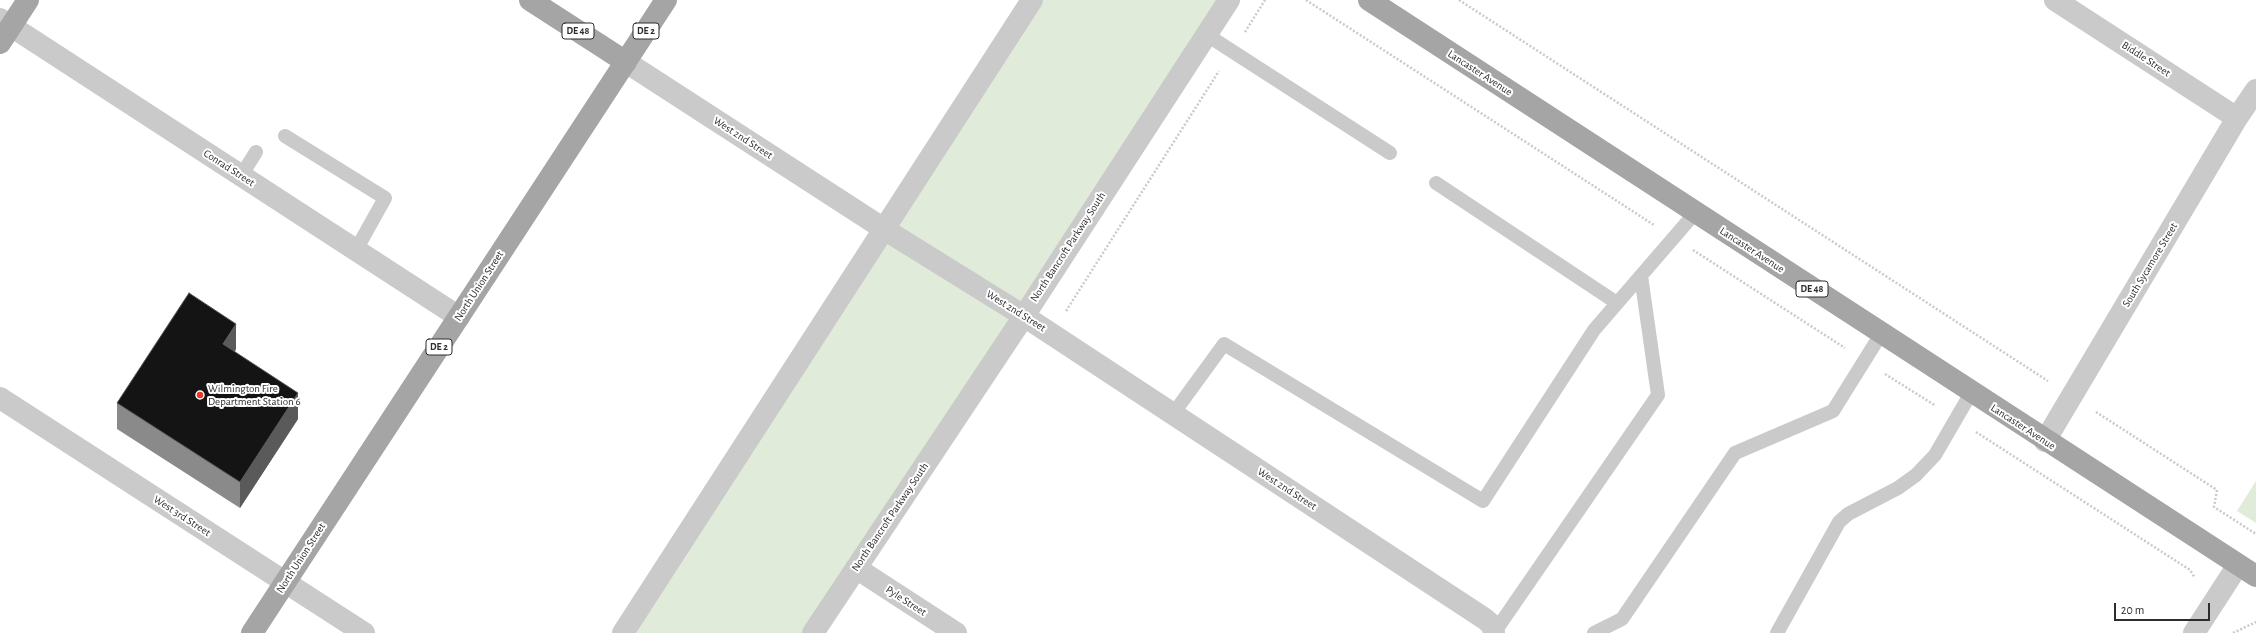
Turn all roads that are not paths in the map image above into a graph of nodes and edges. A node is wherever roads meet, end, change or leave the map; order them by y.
1 (28, 0) edge
2 (530, 0) edge
3 (666, 0) edge
4 (1032, 0) edge
5 (1229, 0) edge
6 (1369, 0) edge
7 (2055, 0) edge
8 (4, 30) edge
9 (1207, 35) junction
10 (626, 62) junction
11 (2256, 90) edge
12 (2237, 118) junction
13 (285, 136) dead end
14 (256, 152) dead end
15 (1390, 153) dead end
16 (241, 176) junction
17 (1436, 183) dead end
18 (1695, 213) junction
19 (884, 229) junction
20 (356, 250) junction
21 (1640, 276) junction
22 (1617, 303) junction
23 (1024, 316) junction
24 (459, 317) junction
25 (1881, 334) junction
26 (1971, 393) junction
27 (0, 398) edge
28 (1173, 414) junction
29 (2045, 441) junction
30 (856, 568) junction
31 (2251, 573) edge
32 (285, 582) junction
33 (252, 633) edge
34 (364, 633) edge
35 (623, 633) edge
36 (813, 633) edge
37 (956, 633) edge
38 (1494, 633) edge
39 (1594, 633) edge
40 (1778, 633) edge
41 (2194, 633) edge

1 - 8 main road
2 - 10 main road, West 2nd Street / DE 48
3 - 10 main road, North Union Street / DE 2
4 - 19 street
5 - 9 street, North Bancroft Parkway South
6 - 18 main road, Lancaster Avenue / DE 48
7 - 12 street, Biddle Street
8 - 16 street, Conrad Street
9 - 15 lane
9 - 23 street, North Bancroft Parkway South
10 - 19 street, West 2nd Street
10 - 24 main road, North Union Street / DE 2
11 - 12 street, South Sycamore Street
12 - 29 street, South Sycamore Street
13 - 20 lane
14 - 16 lane
16 - 20 street, Conrad Street
17 - 22 lane
18 - 21 lane
18 - 25 main road, Lancaster Avenue / DE 48
19 - 23 street, West 2nd Street
19 - 35 street
20 - 24 street, Conrad Street
21 - 22 lane
21 - 38 lane
22 - 28 lane
23 - 28 street, West 2nd Street
23 - 30 street, North Bancroft Parkway South
24 - 32 main road, North Union Street / DE 2
25 - 26 main road, Lancaster Avenue / DE 48
25 - 39 lane
26 - 29 main road, Lancaster Avenue / DE 48
26 - 40 lane
27 - 32 street, West 3rd Street
28 - 38 street, West 2nd Street
29 - 31 main road, Lancaster Avenue / DE 48
30 - 36 street, North Bancroft Parkway South
30 - 37 street, Pyle Street
31 - 41 street
32 - 33 main road, North Union Street / DE 2
32 - 34 street, West 3rd Street

